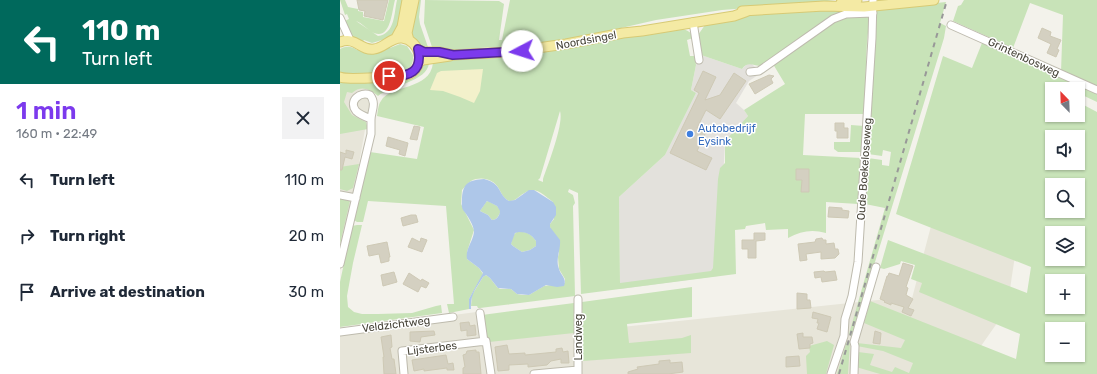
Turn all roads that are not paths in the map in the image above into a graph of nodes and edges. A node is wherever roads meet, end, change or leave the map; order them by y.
1 (407, 0) edge
2 (414, 0) edge
3 (857, 0) edge
4 (934, 0) edge
5 (824, 6) junction
6 (873, 6) edge
7 (748, 11) junction
8 (340, 18) edge
9 (693, 22) junction
10 (951, 24) dead end
11 (623, 33) junction
12 (396, 38) junction
13 (350, 40) junction
14 (409, 40) junction
15 (340, 42) edge
16 (418, 49) junction
17 (453, 55) junction
18 (699, 60) dead end
19 (419, 62) junction
20 (750, 72) dead end
21 (340, 77) edge
22 (1097, 90) edge
23 (371, 119) dead end
24 (340, 195) edge
25 (356, 198) junction
26 (340, 264) edge
27 (876, 267) dead end
28 (578, 299) dead end
29 (480, 313) dead end
30 (453, 317) dead end
31 (340, 332) edge
32 (844, 336) junction
33 (484, 342) junction
34 (854, 342) junction
35 (578, 372) edge
36 (404, 374) edge
37 (491, 374) edge
38 (534, 374) edge
39 (832, 374) edge
40 (854, 374) edge

1 - 12 main road
2 - 14 main road
3 - 5 main road, Noordsingel
4 - 6 main road, Noordsingel
5 - 6 main road, Noordsingel
5 - 7 main road, Noordsingel
6 - 20 street
6 - 32 street, Oude Boekeloseweg
7 - 9 main road, Noordsingel
7 - 11 main road, Noordsingel
8 - 13 street
9 - 11 main road, Noordsingel
9 - 18 street
10 - 22 street, Grintenbosweg
11 - 17 main road, Noordsingel
12 - 13 main road
12 - 14 main road
13 - 15 main road
14 - 16 main road
16 - 17 main road, Noordsingel
16 - 19 main road
17 - 19 main road, Noordsingel
19 - 21 main road
23 - 25 street
24 - 25 street
25 - 26 street
27 - 34 street
28 - 35 street, Landweg
29 - 33 street
30 - 31 street, Veldzichtweg
32 - 34 street
32 - 39 street, Oude Boekeloseweg
33 - 36 street, Lijsterbes
33 - 37 street
34 - 40 street
35 - 38 street

